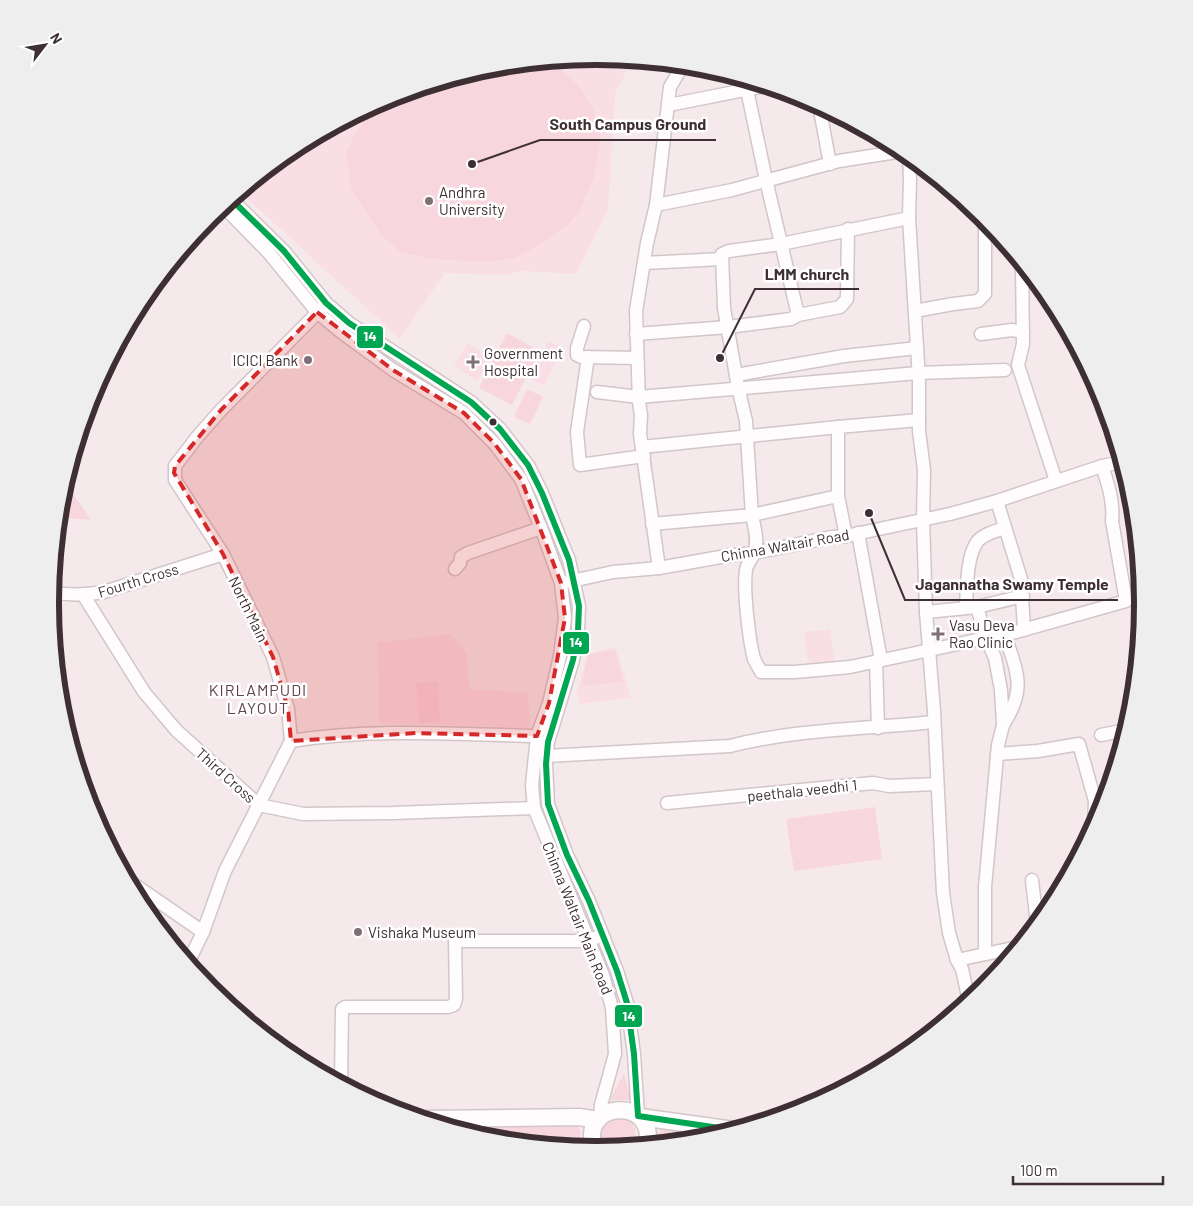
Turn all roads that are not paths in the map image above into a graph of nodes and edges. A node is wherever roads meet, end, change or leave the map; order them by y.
1 (679, 72) edge
2 (742, 86) edge
3 (746, 87) edge
4 (669, 105) junction
5 (821, 115) edge
6 (891, 153) edge
7 (830, 164) junction
8 (909, 166) edge
9 (766, 180) junction
10 (237, 204) edge
11 (656, 205) junction
12 (228, 212) edge
13 (909, 218) junction
14 (848, 229) junction
15 (985, 231) edge
16 (781, 244) junction
17 (722, 259) junction
18 (644, 263) junction
19 (1022, 275) edge
20 (322, 308) junction
21 (915, 311) junction
22 (798, 315) junction
23 (584, 326) dead end
24 (728, 328) junction
25 (1023, 332) junction
26 (636, 334) junction
27 (981, 334) dead end
28 (917, 348) junction
29 (588, 357) junction
30 (637, 358) junction
31 (1005, 370) dead end
32 (918, 373) junction
33 (737, 381) junction
34 (597, 392) dead end
35 (639, 397) junction
36 (919, 420) junction
37 (838, 427) junction
38 (748, 436) junction
39 (643, 452) junction
40 (1116, 463) edge
41 (1102, 466) junction
42 (1056, 481) junction
43 (838, 496) junction
44 (997, 501) junction
45 (752, 515) junction
46 (923, 520) junction
47 (652, 524) junction
48 (542, 528) junction
49 (1005, 528) junction
50 (852, 534) junction
51 (754, 553) junction
52 (223, 554) junction
53 (658, 568) junction
54 (455, 569) dead end
55 (575, 581) junction
56 (561, 584) junction
57 (59, 594) edge
58 (84, 596) junction
59 (1023, 596) junction
60 (1134, 599) edge
61 (1126, 601) junction
62 (972, 608) junction
63 (926, 612) junction
64 (1024, 630) junction
65 (1005, 634) junction
66 (986, 638) junction
67 (929, 649) junction
68 (879, 661) junction
69 (934, 722) junction
70 (1003, 725) junction
71 (878, 728) junction
72 (1118, 732) edge
73 (1101, 735) dead end
74 (537, 736) junction
75 (291, 741) junction
76 (997, 754) junction
77 (546, 756) junction
78 (937, 784) junction
79 (667, 803) dead end
80 (1095, 804) edge
81 (259, 805) junction
82 (534, 808) junction
83 (1032, 880) dead end
84 (142, 890) edge
85 (1036, 913) edge
86 (203, 932) junction
87 (603, 936) junction
88 (588, 940) junction
89 (1008, 949) edge
90 (985, 954) junction
91 (191, 957) edge
92 (957, 960) junction
93 (967, 992) edge
94 (341, 1076) edge
95 (639, 1117) junction
96 (599, 1118) junction
97 (449, 1120) edge
98 (713, 1127) edge
99 (648, 1138) edge
100 (593, 1141) edge

1 - 4 street
2 - 4 street
3 - 9 street
4 - 11 street
5 - 7 street
6 - 7 street
7 - 9 street
8 - 13 street
9 - 11 street
9 - 16 street
10 - 20 street, Chinna Waltair Main Road
11 - 18 street
12 - 20 street, Chinna Waltair Main Road
13 - 14 street
13 - 21 street
14 - 16 street
14 - 22 street
15 - 21 street
16 - 17 street
16 - 22 street
17 - 18 street
17 - 24 street
18 - 26 street
19 - 25 street
20 - 48 street, Chinna Waltair Main Road
20 - 52 street, North Main
20 - 55 street, Chinna Waltair Main Road
21 - 28 street
22 - 24 street
23 - 29 street
24 - 26 street
24 - 33 street
25 - 27 street
25 - 42 street
26 - 30 street
28 - 32 street
28 - 33 street
29 - 30 street
29 - 39 street
30 - 35 street
31 - 32 street
32 - 33 street
32 - 36 street
33 - 35 street
33 - 38 street
34 - 35 street
35 - 39 street
36 - 37 street
36 - 46 street
37 - 38 street
37 - 43 street
38 - 39 street
38 - 45 street
39 - 47 street
40 - 41 street, Chinna Waltair Road
41 - 42 street, Chinna Waltair Road
41 - 61 street
42 - 44 street, Chinna Waltair Road
43 - 45 street
43 - 50 street
44 - 46 street, Chinna Waltair Road
44 - 49 street
45 - 47 street
45 - 51 street
46 - 50 street, Chinna Waltair Road
46 - 63 street
47 - 53 street
48 - 54 street
48 - 56 street, Chinna Waltair Main Road
49 - 59 street
49 - 62 street
50 - 51 street, Chinna Waltair Road
50 - 68 street
51 - 53 street, Chinna Waltair Road
51 - 68 street
52 - 58 street, Fourth Cross
52 - 75 street, North Main
53 - 55 street, Chinna Waltair Road
55 - 56 street, Chinna Waltair Road
55 - 77 street, Chinna Waltair Main Road
56 - 74 street, Chinna Waltair Main Road
57 - 58 street, Fourth Cross
58 - 81 street, Third Cross
59 - 62 street
59 - 64 street
60 - 61 street
61 - 64 street
62 - 63 street
62 - 66 street
63 - 67 street
64 - 65 street
65 - 66 street
65 - 70 street
66 - 67 street
66 - 70 street
67 - 68 street
67 - 69 street
68 - 71 street
69 - 71 street
69 - 78 street
70 - 76 street
71 - 77 street
72 - 73 street
74 - 75 street
74 - 82 street, Chinna Waltair Main Road
75 - 81 street
76 - 80 street
76 - 90 street
77 - 87 street, Chinna Waltair Main Road
78 - 79 street, peethala veedhi 1
78 - 92 street
81 - 82 street, Third Cross
81 - 86 street
82 - 88 street, Chinna Waltair Main Road
83 - 85 street
84 - 86 street
86 - 91 street
87 - 88 street
87 - 95 street, Chinna Waltair Main Road
88 - 94 street
88 - 96 street, Chinna Waltair Main Road
89 - 90 street
90 - 92 street
92 - 93 street
95 - 96 main road
95 - 98 main road
95 - 99 main road
96 - 97 main road
96 - 100 main road

